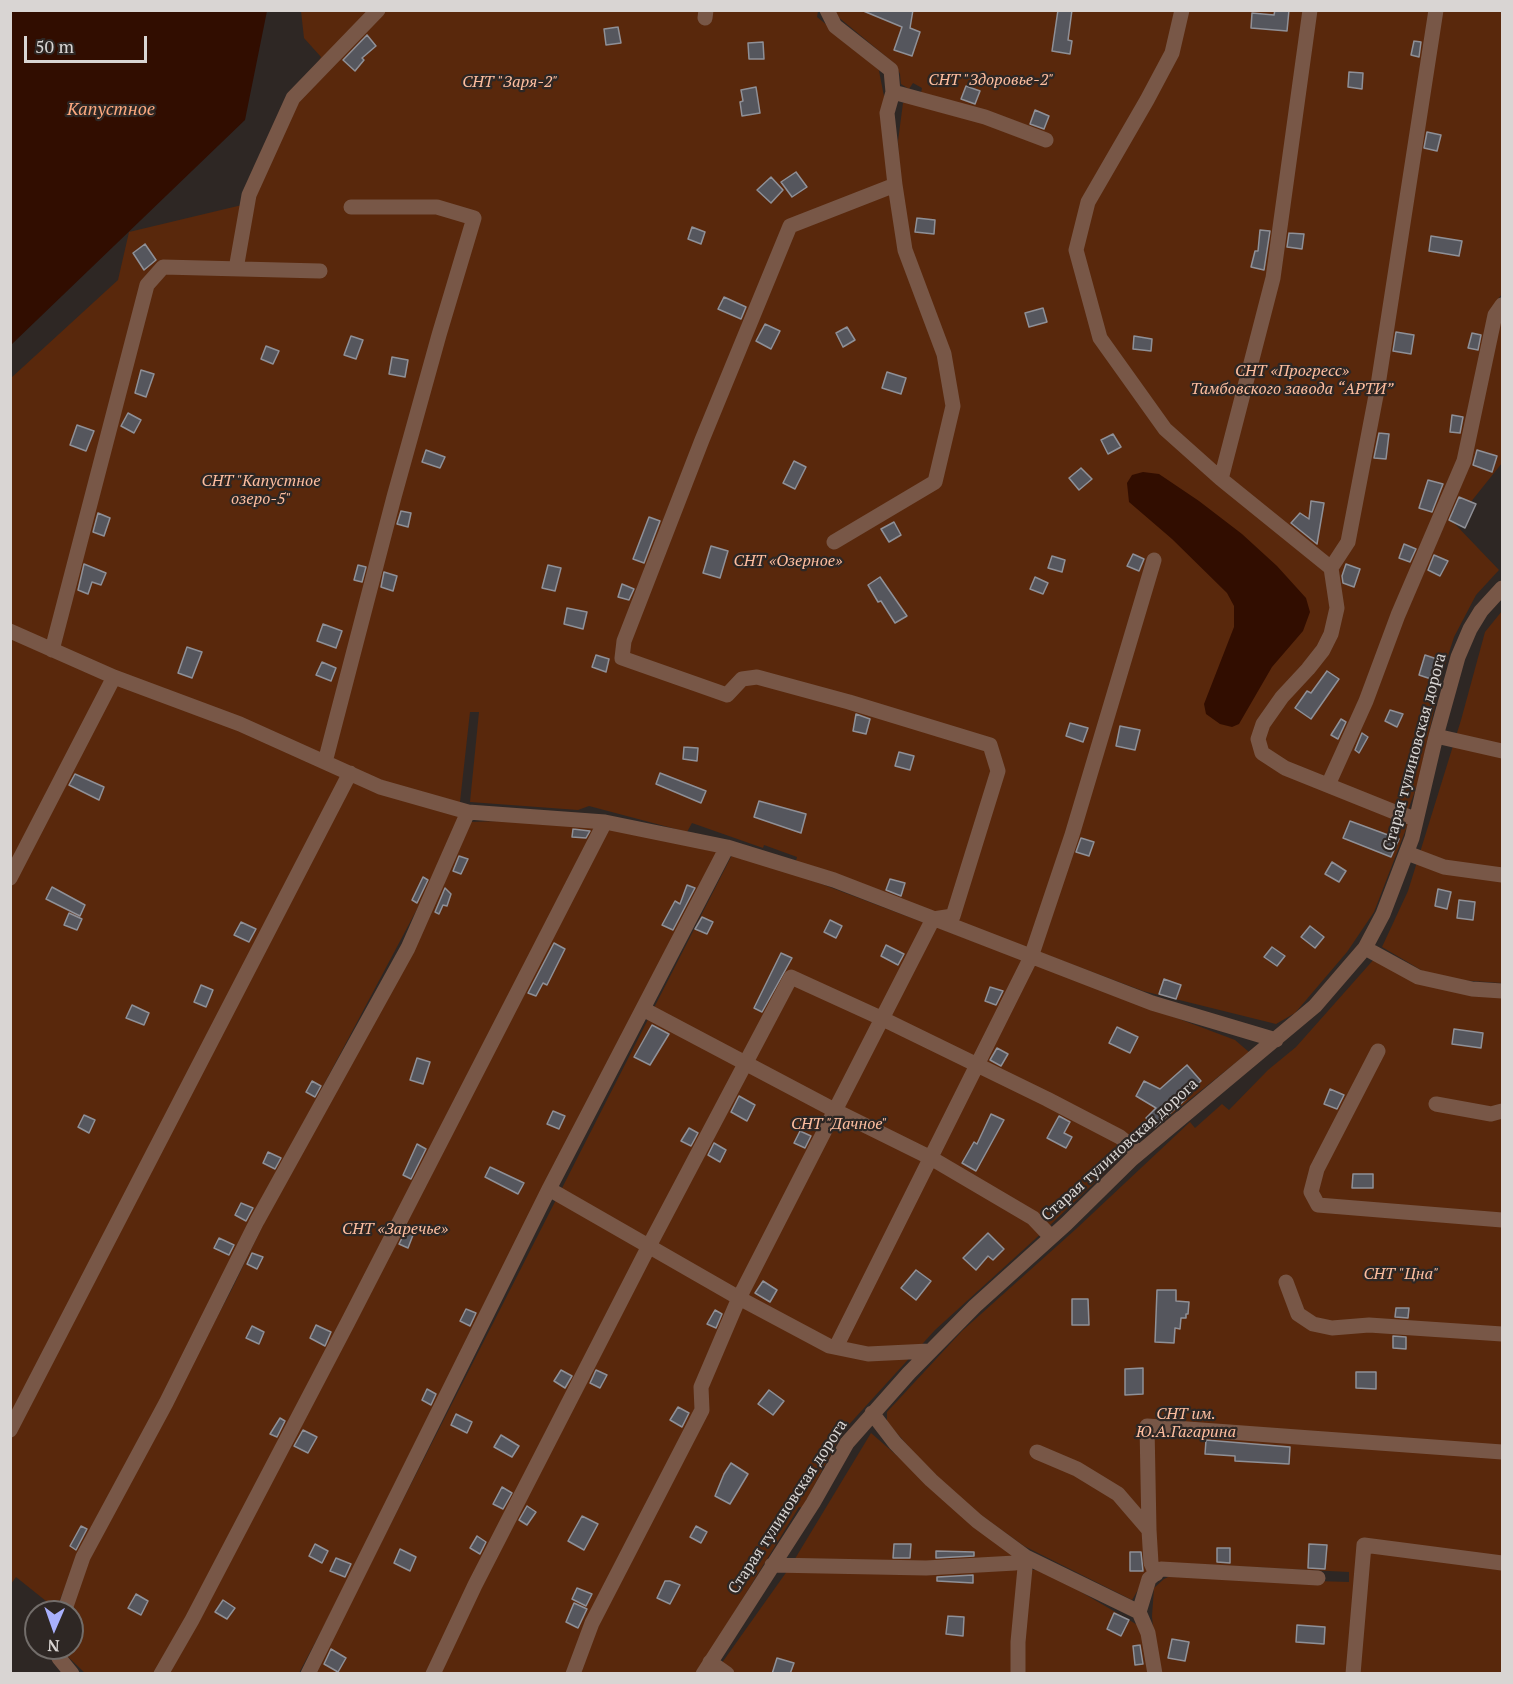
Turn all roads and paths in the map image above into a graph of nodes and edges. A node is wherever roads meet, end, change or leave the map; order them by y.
1 (378, 10) edge
2 (827, 10) edge
3 (1182, 10) edge
4 (1310, 10) edge
5 (1436, 10) edge
6 (893, 92) junction
7 (1046, 140) dead end
8 (895, 184) junction
9 (351, 207) dead end
10 (236, 269) junction
11 (320, 271) dead end
12 (1503, 305) edge
13 (1221, 479) junction
14 (834, 542) dead end
15 (1154, 560) dead end
16 (1331, 568) junction
17 (1503, 588) edge
18 (10, 631) edge
19 (52, 650) junction
20 (114, 677) junction
21 (1436, 736) junction
22 (1503, 751) edge
23 (325, 762) junction
24 (350, 773) junction
25 (1328, 785) junction
26 (468, 812) junction
27 (1416, 819) junction
28 (605, 822) junction
29 (727, 847) junction
30 (1407, 853) junction
31 (1503, 875) edge
32 (10, 878) edge
33 (933, 919) junction
34 (1365, 948) junction
35 (1031, 957) junction
36 (1503, 991) edge
37 (643, 1009) junction
38 (883, 1018) junction
39 (1276, 1040) junction
40 (1378, 1051) dead end
41 (745, 1064) junction
42 (977, 1065) junction
43 (1436, 1104) dead end
44 (836, 1111) junction
45 (1503, 1111) edge
46 (1139, 1153) junction
47 (931, 1158) junction
48 (549, 1189) junction
49 (1503, 1220) edge
50 (1051, 1237) junction
51 (648, 1246) junction
52 (1286, 1282) dead end
53 (740, 1298) junction
54 (1503, 1334) edge
55 (836, 1347) junction
56 (929, 1352) junction
57 (872, 1413) junction
58 (10, 1430) edge
59 (1037, 1452) dead end
60 (1503, 1452) edge
61 (1149, 1530) junction
62 (1026, 1557) junction
63 (1503, 1563) edge
64 (772, 1565) junction
65 (1156, 1574) junction
66 (1318, 1578) dead end
67 (68, 1600) edge
68 (1139, 1612) junction
69 (60, 1660) edge
70 (707, 1668) edge
71 (72, 1674) edge
72 (161, 1674) edge
73 (308, 1674) edge
74 (432, 1674) edge
75 (573, 1674) edge
76 (727, 1674) edge
77 (1018, 1674) edge
78 (1155, 1674) edge
79 (1353, 1674) edge

1 - 10 street
2 - 6 street
3 - 13 street
4 - 13 street
5 - 16 street
6 - 7 street
6 - 8 street
8 - 14 street
8 - 33 street
9 - 23 street
10 - 11 street
10 - 19 street
12 - 25 street
13 - 16 street
15 - 35 street
16 - 25 street
17 - 21 street, Старая тулиновская дорога
18 - 19 street
19 - 20 street
20 - 23 street
20 - 32 street
21 - 22 street
21 - 27 street, Старая тулиновская дорога
23 - 24 street
24 - 26 street
24 - 58 street
25 - 27 street
26 - 28 street
26 - 67 street
27 - 30 street, Старая тулиновская дорога
28 - 29 street
28 - 72 street
29 - 33 street
29 - 37 street
30 - 31 street
30 - 34 street, Старая тулиновская дорога
33 - 35 street
33 - 38 street
34 - 36 street
34 - 39 street, Старая тулиновская дорога
35 - 39 street
35 - 42 street
37 - 41 street
37 - 48 street
38 - 41 street
38 - 42 street
38 - 44 street
39 - 46 street, Старая тулиновская дорога
40 - 49 street
41 - 44 street
41 - 51 street
42 - 46 street
42 - 47 street
43 - 45 street
44 - 47 street
44 - 53 street
46 - 50 street, Старая тулиновская дорога
47 - 50 street
47 - 55 street
48 - 51 street
48 - 73 street
50 - 56 street, Старая тулиновская дорога
51 - 53 street
51 - 74 street
52 - 54 street
53 - 55 street
53 - 75 street
55 - 56 street
56 - 57 street, Старая тулиновская дорога
57 - 62 street
57 - 64 street, Старая тулиновская дорога
59 - 61 street
60 - 61 street
61 - 65 street
62 - 64 street
62 - 68 street
62 - 77 street
63 - 79 street
64 - 70 street, Старая тулиновская дорога
65 - 66 street
65 - 68 street
68 - 78 street
69 - 71 street
70 - 76 street

